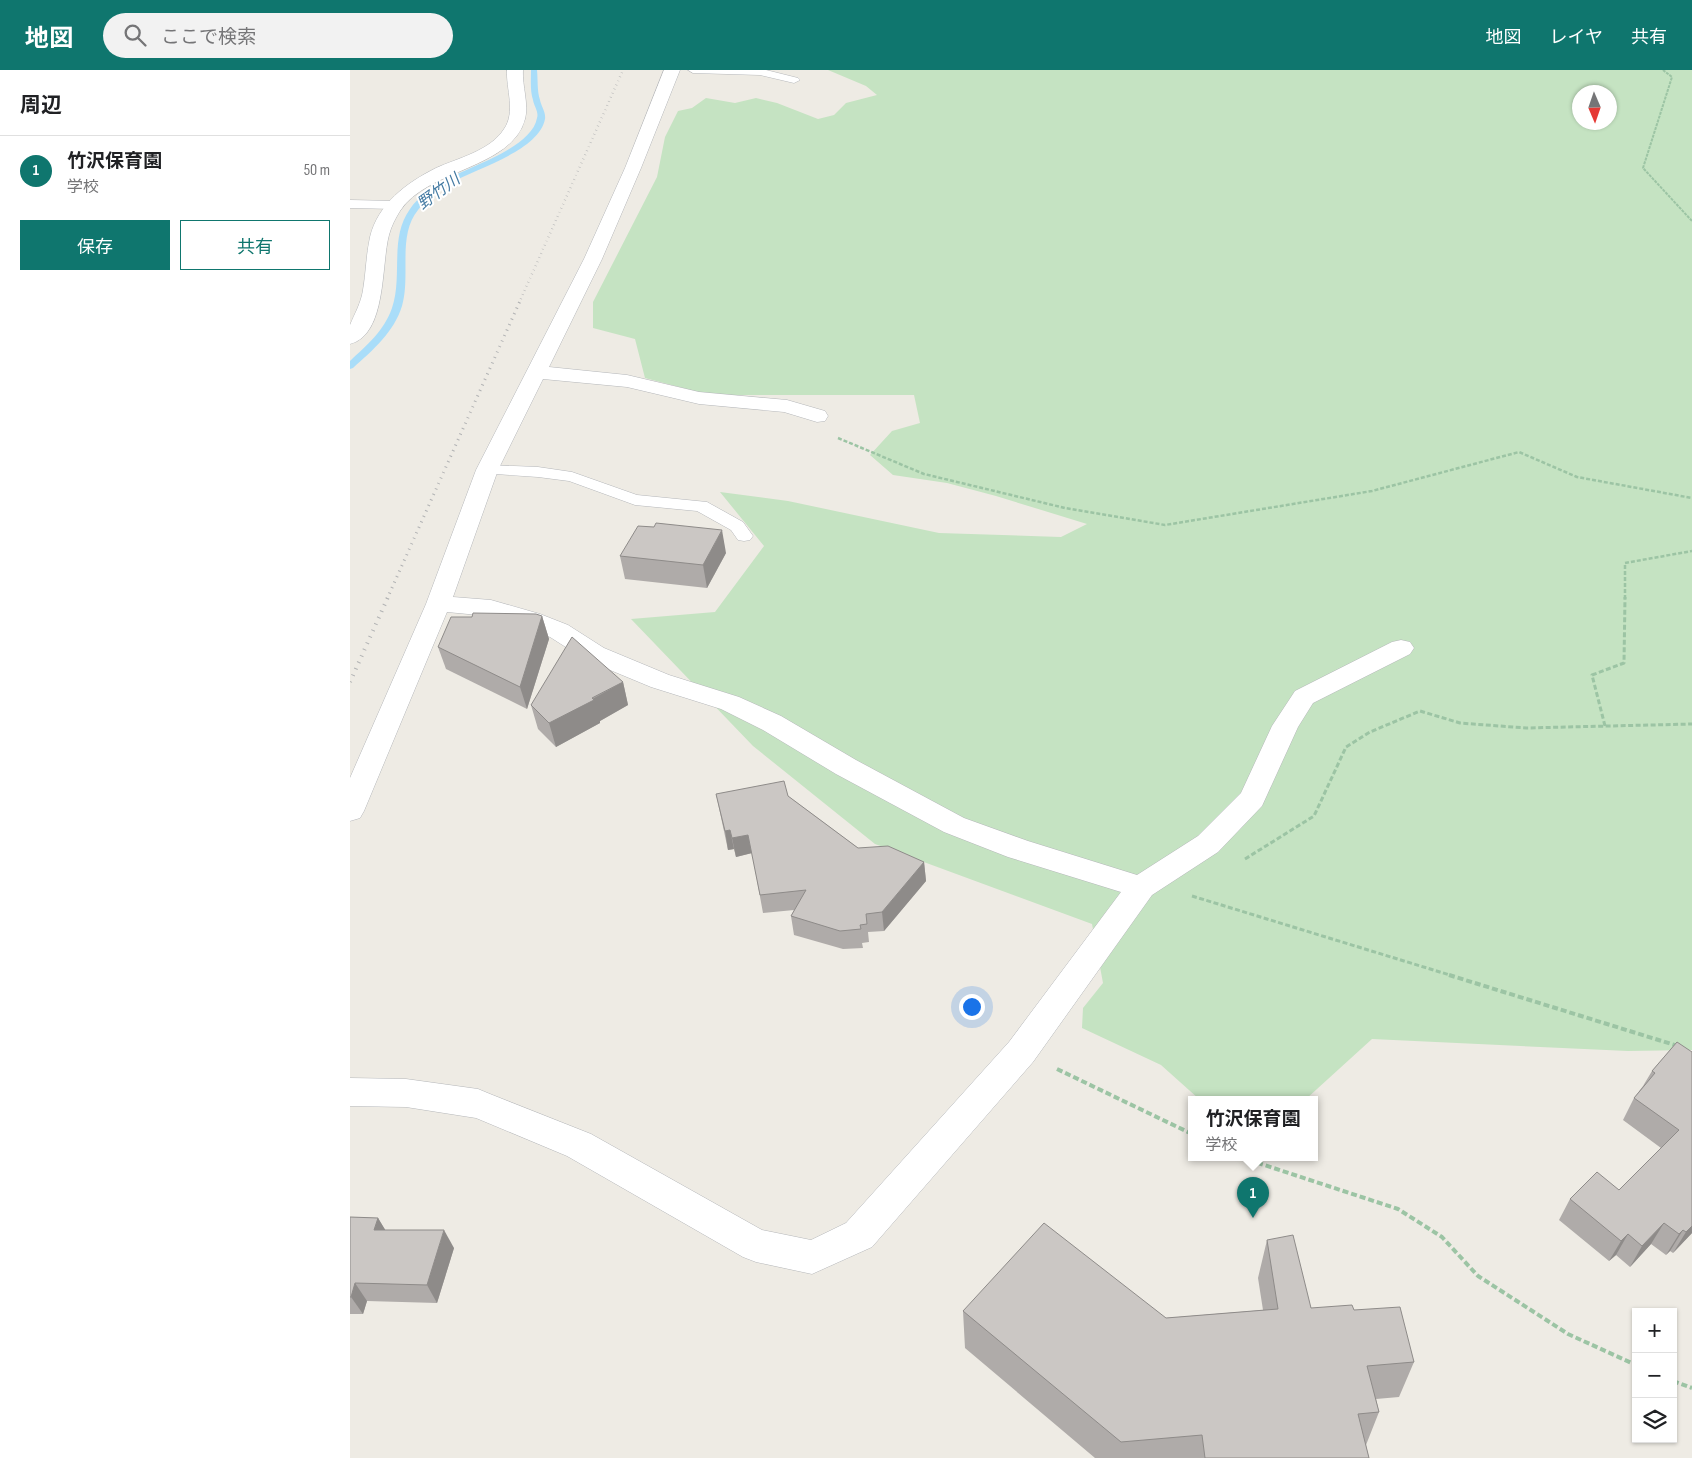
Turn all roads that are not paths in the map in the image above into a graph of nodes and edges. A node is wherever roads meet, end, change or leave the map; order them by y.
1 (515, 70) edge
2 (672, 70) edge
3 (693, 70) edge
4 (794, 80) dead end
5 (350, 204) edge
6 (395, 205) junction
7 (350, 338) edge
8 (535, 372) junction
9 (817, 416) road end
10 (487, 470) junction
11 (744, 536) dead end
12 (438, 604) junction
13 (1401, 648) dead end
14 (350, 811) edge
15 (1141, 887) junction
16 (350, 1092) edge

1 - 6 street
2 - 8 street
3 - 4 lane
5 - 6 lane
6 - 7 street
8 - 9 street
8 - 10 street
10 - 11 lane
10 - 12 street
12 - 14 street
12 - 15 street
13 - 15 street
15 - 16 street

